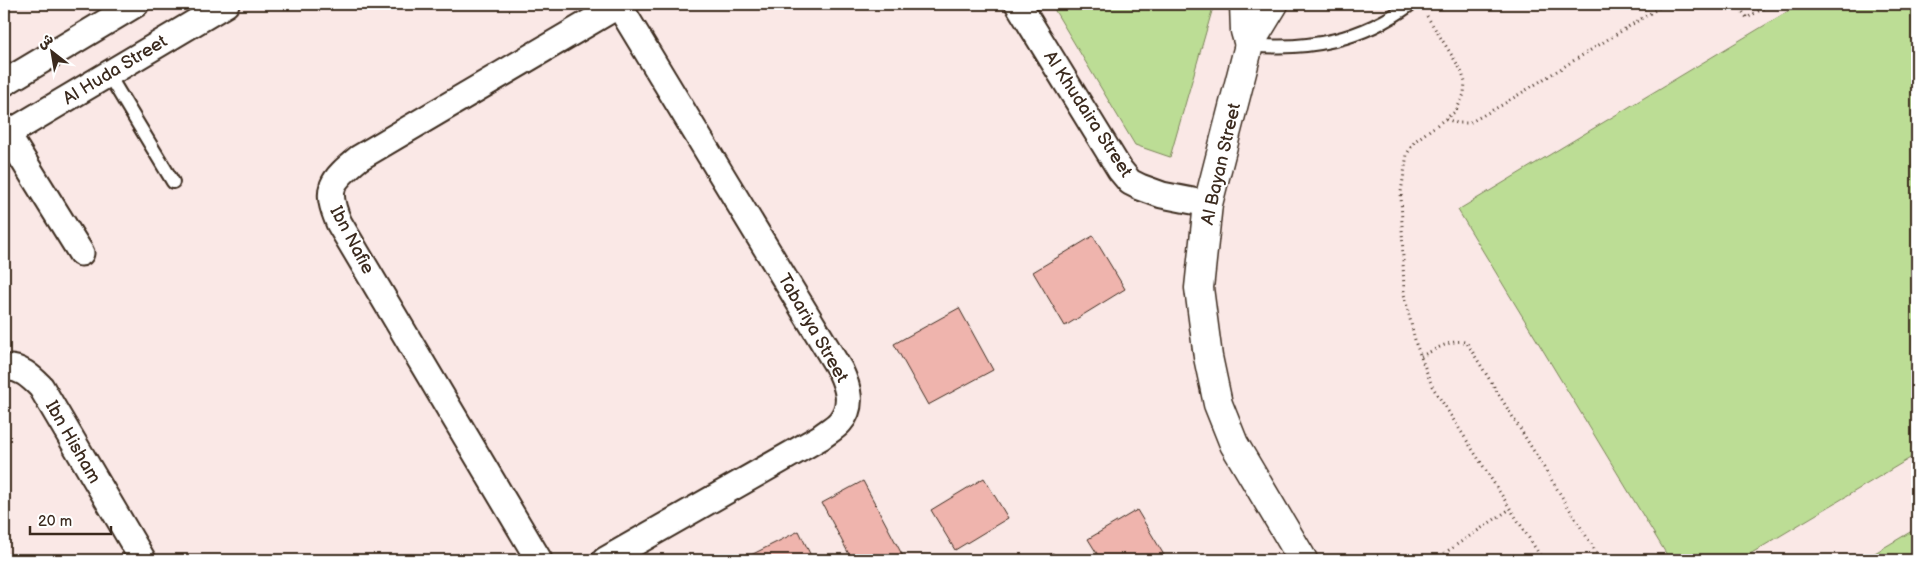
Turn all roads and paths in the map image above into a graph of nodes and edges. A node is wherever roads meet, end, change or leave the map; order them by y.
1 (136, 4) edge
2 (226, 4) edge
3 (618, 4) edge
4 (1018, 4) edge
5 (1244, 4) edge
6 (1274, 4) edge
7 (1411, 4) edge
8 (1665, 4) edge
9 (1737, 4) edge
10 (1770, 4) edge
11 (1423, 11) dead end
12 (194, 12) edge
13 (1249, 45) junction
14 (108, 74) junction
15 (4, 83) edge
16 (1446, 118) junction
17 (6, 135) edge
18 (173, 182) dead end
19 (1208, 204) junction
20 (81, 253) dead end
21 (1421, 356) junction
22 (4, 368) edge
23 (1510, 509) junction
24 (1440, 556) dead end
25 (143, 560) edge
26 (539, 560) edge
27 (605, 560) edge
28 (1303, 560) edge
29 (1543, 560) edge
30 (1601, 560) edge

1 - 15 street
2 - 12 street, Al Huda Street
3 - 26 street, Ibn Nafie
3 - 27 street, Tabariya Street
4 - 19 street, Al Khudaira Street
5 - 13 street, Al Bayan Street
6 - 13 street, Al Bayan Street
7 - 13 lane
8 - 16 path
9 - 10 path
11 - 16 path
12 - 14 street, Al Huda Street
13 - 19 street, Al Bayan Street
14 - 17 street, Al Huda Street
14 - 18 lane
16 - 21 path
17 - 20 street
19 - 28 street, Al Bayan Street
21 - 23 path
21 - 30 path
22 - 25 street, Ibn Hisham
23 - 24 path
23 - 29 path

